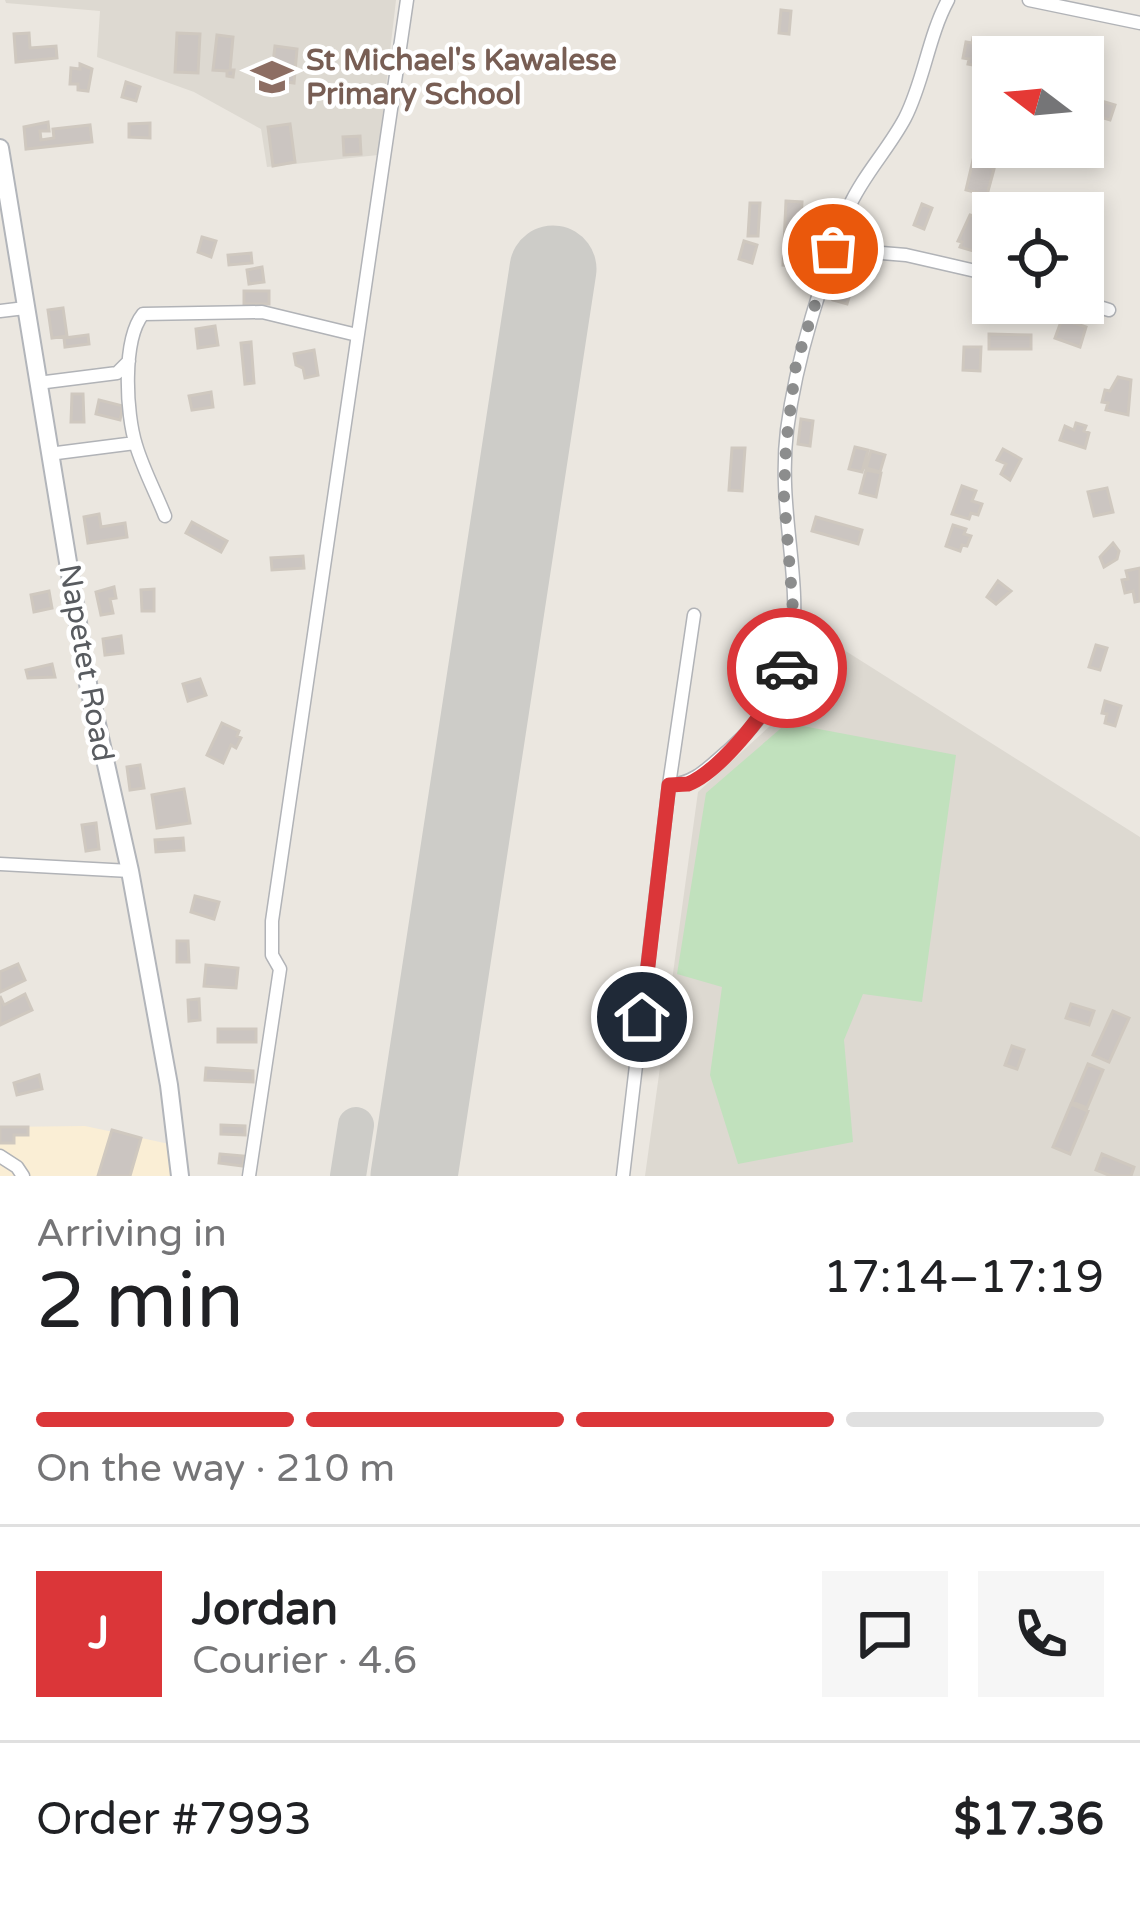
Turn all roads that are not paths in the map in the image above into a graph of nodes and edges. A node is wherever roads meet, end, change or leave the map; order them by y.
1 (407, 0) edge
2 (948, 0) edge
3 (1030, 0) edge
4 (1140, 23) edge
5 (0, 148) edge
6 (833, 249) junction
7 (972, 270) edge
8 (25, 308) junction
9 (1104, 309) edge
10 (1108, 310) dead end
11 (0, 311) edge
12 (357, 335) junction
13 (129, 361) junction
14 (38, 382) junction
15 (135, 443) junction
16 (50, 454) junction
17 (165, 516) dead end
18 (694, 615) dead end
19 (669, 785) junction
20 (0, 864) edge
21 (130, 871) junction
22 (0, 1156) edge
23 (23, 1176) edge
24 (180, 1176) edge
25 (249, 1176) edge
26 (623, 1176) edge

1 - 12 street
2 - 6 street
3 - 4 street
5 - 8 main road, Napetet Road
6 - 7 street
6 - 19 street
8 - 11 street
8 - 14 main road, Napetet Road
9 - 10 street
12 - 13 street
12 - 25 street
13 - 14 street
13 - 15 street
14 - 16 main road, Napetet Road
15 - 16 street
15 - 17 street
16 - 21 main road, Napetet Road
18 - 19 street
19 - 26 street
20 - 21 street
21 - 24 main road, Napetet Road
22 - 23 street

